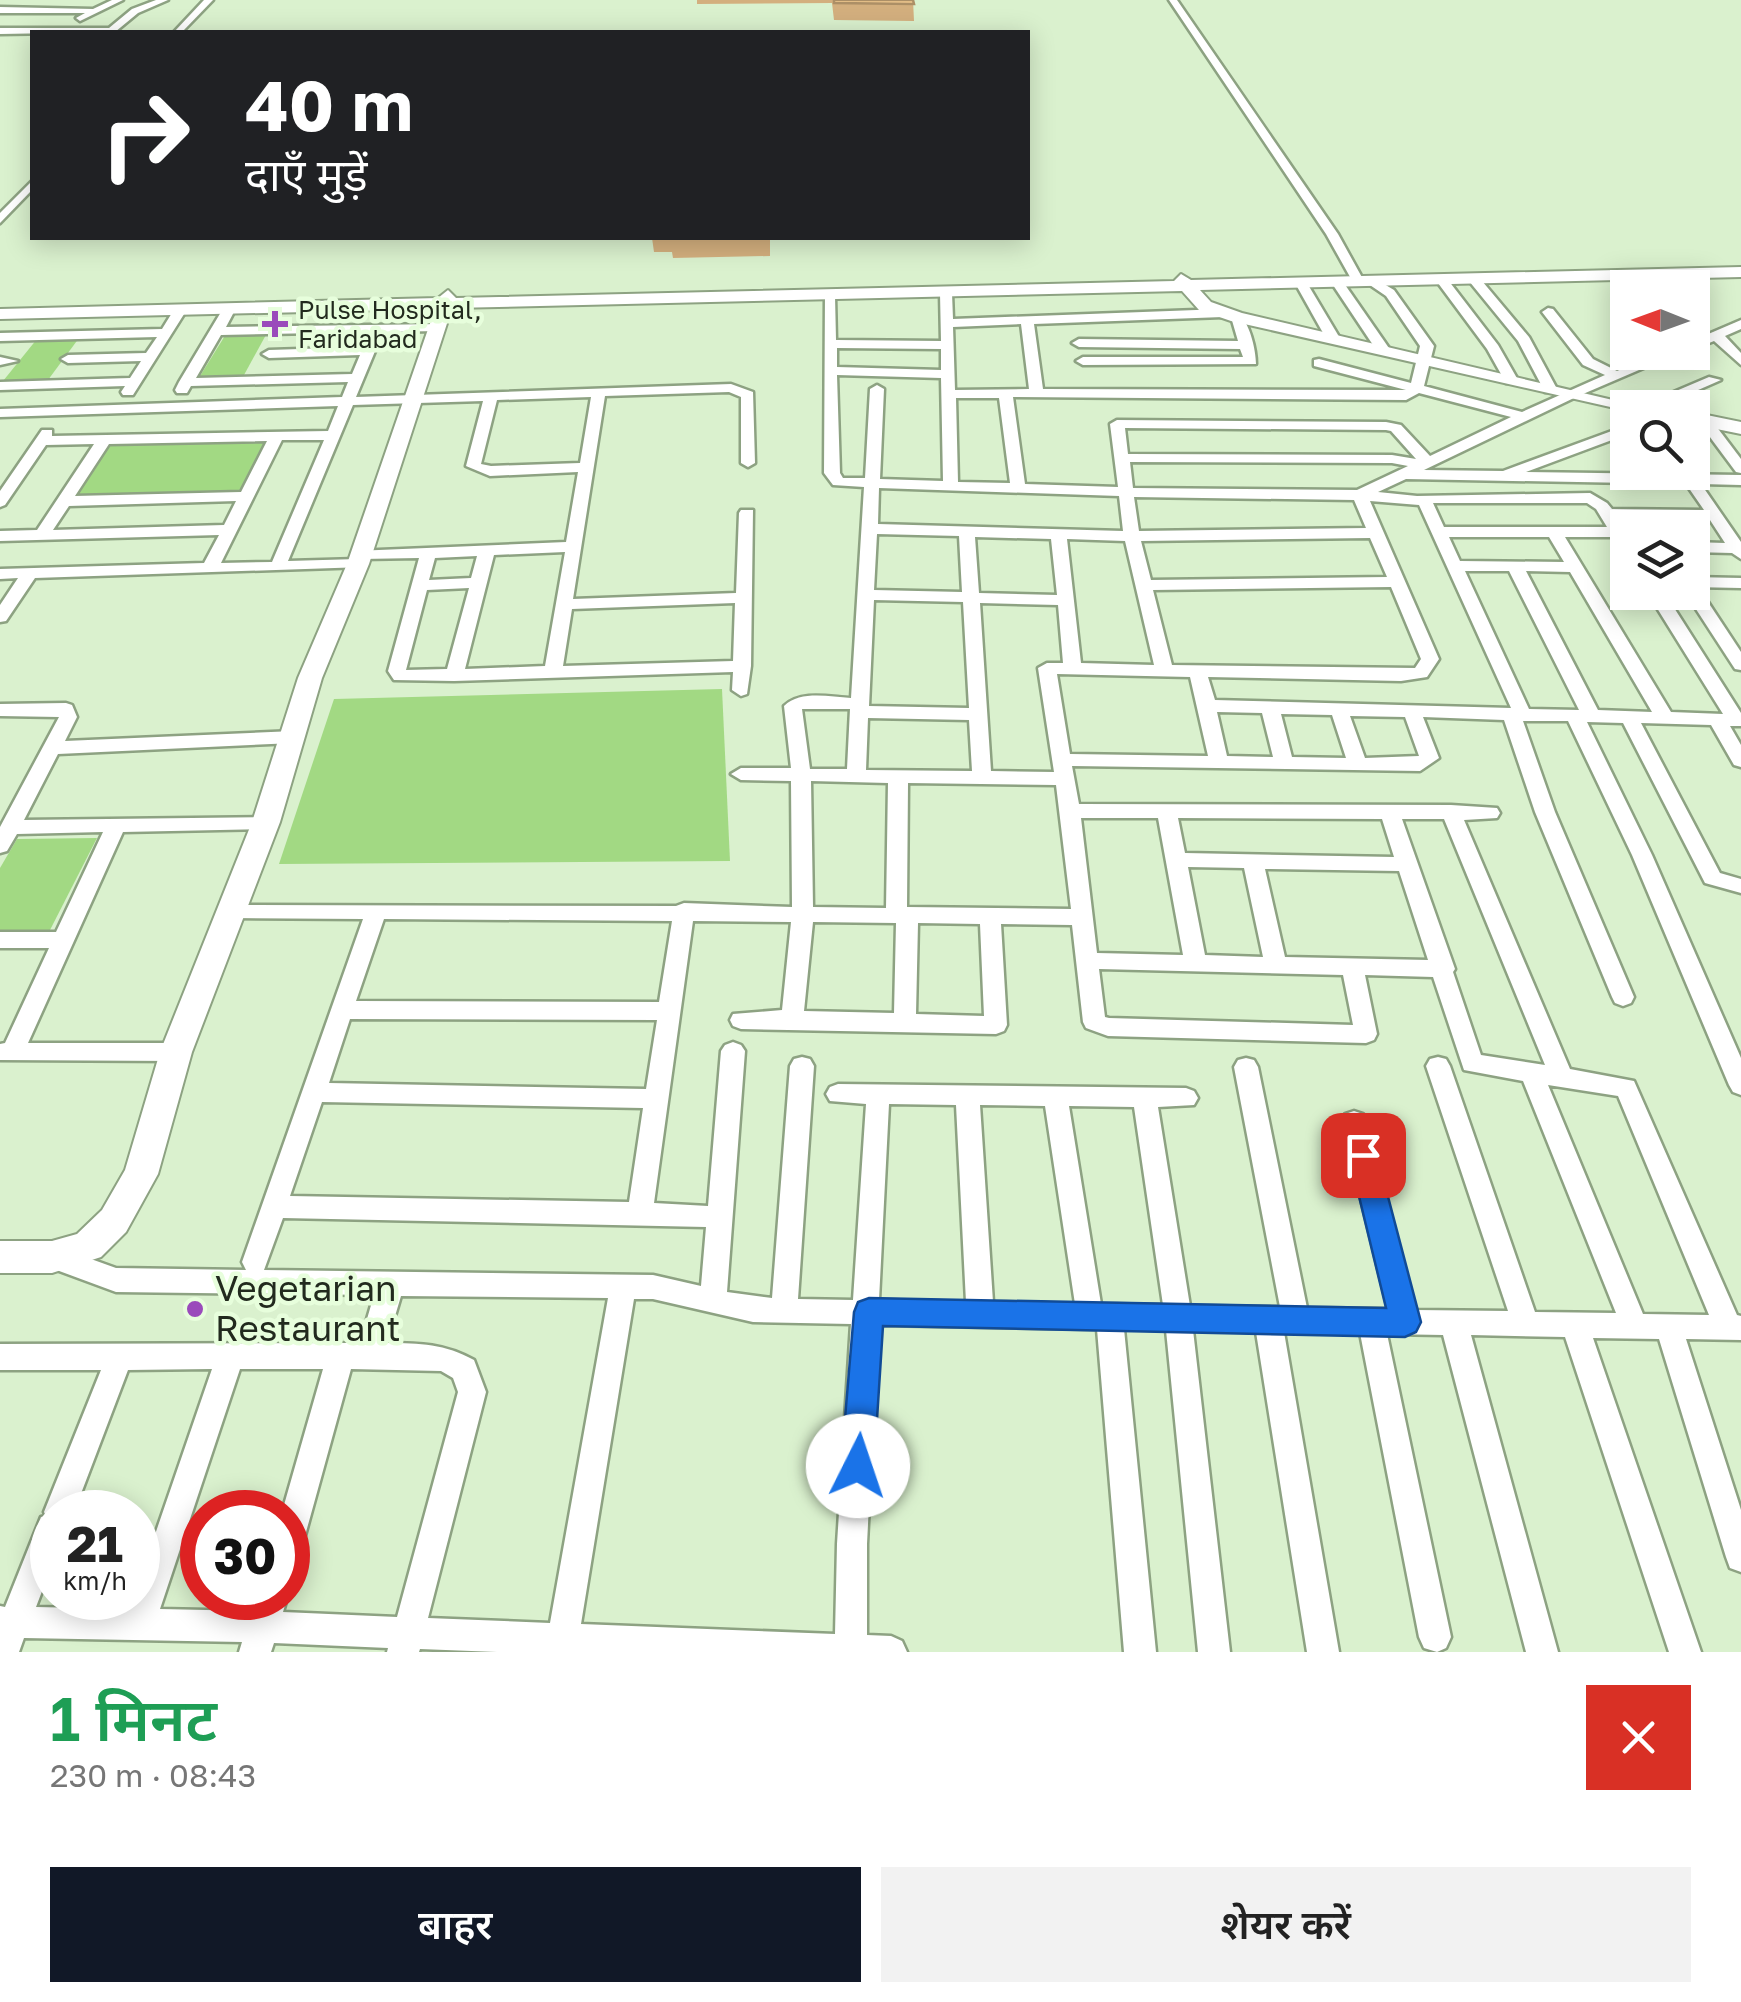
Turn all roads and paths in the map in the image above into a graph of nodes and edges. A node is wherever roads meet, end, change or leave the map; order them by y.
1 (74, 0) edge
2 (119, 0) edge
3 (164, 0) edge
4 (1172, 0) edge
5 (186, 3) dead end
6 (206, 3) edge
7 (106, 4) junction
8 (0, 10) edge
9 (90, 10) junction
10 (0, 19) edge
11 (78, 19) junction
12 (64, 30) edge
13 (112, 30) edge
14 (180, 30) edge
15 (0, 31) edge
16 (21, 31) junction
17 (30, 31) edge
18 (0, 44) edge
19 (30, 186) edge
20 (0, 220) edge
21 (1741, 269) edge
22 (1473, 278) junction
23 (1441, 279) junction
24 (1355, 280) junction
25 (1183, 283) junction
26 (1301, 283) junction
27 (946, 293) junction
28 (829, 296) junction
29 (0, 306) edge
30 (444, 309) junction
31 (228, 310) junction
32 (180, 311) junction
33 (1548, 312) dead end
34 (0, 314) edge
35 (1230, 315) junction
36 (1074, 320) junction
37 (1027, 322) junction
38 (947, 323) junction
39 (1741, 324) edge
40 (378, 328) junction
41 (216, 331) junction
42 (166, 333) junction
43 (1717, 336) junction
44 (0, 337) edge
45 (1327, 338) junction
46 (1710, 339) edge
47 (1079, 343) junction
48 (830, 344) junction
49 (1248, 344) junction
50 (948, 345) junction
51 (368, 351) junction
52 (1384, 351) junction
53 (269, 354) dead end
54 (151, 356) junction
55 (68, 359) dead end
56 (1083, 361) junction
57 (1426, 361) junction
58 (1741, 361) edge
59 (1319, 364) junction
60 (1631, 370) edge
61 (830, 371) junction
62 (950, 374) junction
63 (1616, 376) junction
64 (356, 378) junction
65 (1510, 380) junction
66 (1714, 380) dead end
67 (134, 382) junction
68 (186, 382) junction
69 (0, 386) edge
70 (877, 389) dead end
71 (1416, 389) junction
72 (1550, 389) junction
73 (1688, 390) edge
74 (599, 392) junction
75 (1090, 392) junction
76 (1006, 393) junction
77 (1037, 393) junction
78 (950, 394) junction
79 (1571, 394) junction
80 (1327, 395) junction
81 (492, 396) junction
82 (414, 399) junction
83 (1610, 402) edge
84 (346, 405) junction
85 (205, 408) junction
86 (170, 409) junction
87 (116, 410) junction
88 (62, 412) junction
89 (0, 414) edge
90 (1522, 416) junction
91 (1710, 422) edge
92 (1741, 428) edge
93 (1710, 433) edge
94 (1610, 435) edge
95 (276, 436) junction
96 (333, 436) junction
97 (189, 438) junction
98 (105, 440) junction
99 (42, 441) junction
100 (1120, 458) junction
101 (748, 462) dead end
102 (1421, 462) junction
103 (587, 468) junction
104 (1741, 469) edge
105 (1400, 474) junction
106 (1498, 477) junction
107 (1610, 477) edge
108 (1710, 478) edge
109 (1741, 480) edge
110 (872, 485) junction
111 (951, 487) junction
112 (1018, 490) junction
113 (1691, 490) edge
114 (1124, 492) junction
115 (1360, 494) junction
116 (247, 496) junction
117 (65, 500) junction
118 (0, 502) edge
119 (1423, 502) junction
120 (747, 513) dead end
121 (1606, 514) junction
122 (1714, 515) junction
123 (1610, 521) edge
124 (870, 528) junction
125 (230, 530) junction
126 (967, 532) junction
127 (1437, 532) junction
128 (1375, 533) junction
129 (1556, 533) junction
130 (76, 534) junction
131 (42, 535) junction
132 (1058, 535) junction
133 (0, 536) edge
134 (1132, 536) junction
135 (1610, 542) edge
136 (574, 547) junction
137 (1710, 549) edge
138 (488, 550) junction
139 (1739, 551) edge
140 (428, 553) junction
141 (359, 559) junction
142 (278, 566) junction
143 (1453, 566) junction
144 (1515, 566) junction
145 (1576, 566) junction
146 (210, 568) junction
147 (51, 572) junction
148 (30, 573) junction
149 (0, 574) edge
150 (1396, 582) junction
151 (1710, 582) edge
152 (1741, 583) edge
153 (478, 584) junction
154 (420, 585) junction
155 (1147, 585) junction
156 (866, 595) junction
157 (971, 597) junction
158 (744, 598) junction
159 (1067, 600) junction
160 (564, 604) junction
161 (1666, 610) edge
162 (1705, 610) edge
163 (0, 616) edge
164 (1072, 665) junction
165 (1741, 665) edge
166 (742, 666) junction
167 (1164, 668) junction
168 (1198, 669) junction
169 (554, 672) junction
170 (454, 676) junction
171 (742, 690) dead end
172 (1206, 706) junction
173 (860, 708) junction
174 (1270, 708) junction
175 (0, 710) edge
176 (1339, 710) junction
177 (1412, 712) junction
178 (978, 714) junction
179 (1518, 715) junction
180 (1583, 716) junction
181 (1629, 717) junction
182 (1665, 718) junction
183 (1731, 720) edge
184 (294, 737) junction
185 (51, 748) junction
186 (1741, 761) edge
187 (1219, 762) junction
188 (1284, 763) junction
189 (1358, 764) junction
190 (1064, 770) junction
191 (742, 774) dead end
192 (802, 776) junction
193 (856, 776) junction
194 (898, 777) junction
195 (982, 778) junction
196 (1070, 812) junction
197 (1167, 812) junction
198 (1390, 812) junction
199 (1452, 812) junction
200 (1490, 813) dead end
201 (266, 822) junction
202 (116, 825) junction
203 (5, 837) edge
204 (1176, 860) junction
205 (1253, 861) junction
206 (1408, 864) junction
207 (1741, 886) edge
208 (233, 910) junction
209 (684, 911) junction
210 (376, 912) junction
211 (803, 914) junction
212 (902, 915) junction
213 (990, 916) junction
214 (1082, 917) junction
215 (0, 940) edge
216 (63, 940) junction
217 (1088, 961) junction
218 (1195, 963) junction
219 (1276, 965) junction
220 (1352, 966) junction
221 (1444, 969) junction
222 (1623, 998) dead end
223 (342, 1010) junction
224 (670, 1011) junction
225 (792, 1019) junction
226 (740, 1020) dead end
227 (906, 1022) junction
228 (733, 1051) dead end
229 (6, 1052) edge
230 (176, 1052) junction
231 (802, 1066) dead end
232 (1246, 1066) dead end
233 (1438, 1066) dead end
234 (1533, 1076) junction
235 (1562, 1078) junction
236 (1741, 1086) edge
237 (314, 1092) junction
238 (838, 1094) dead end
239 (878, 1096) junction
240 (968, 1098) junction
241 (1056, 1098) junction
242 (1145, 1098) junction
243 (1186, 1098) dead end
244 (656, 1099) junction
245 (1354, 1121) dead end
246 (275, 1207) junction
247 (640, 1213) junction
248 (705, 1216) dead end
249 (0, 1257) edge
250 (52, 1257) junction
251 (255, 1262) dead end
252 (391, 1284) junction
253 (623, 1286) junction
254 (713, 1300) junction
255 (784, 1311) junction
256 (869, 1312) junction
257 (980, 1316) junction
258 (1100, 1316) junction
259 (1178, 1318) junction
260 (1282, 1320) junction
261 (1370, 1322) junction
262 (1405, 1322) junction
263 (1454, 1324) junction
264 (1526, 1325) junction
265 (1574, 1326) junction
266 (1635, 1328) junction
267 (1669, 1328) junction
268 (1734, 1328) edge
269 (356, 1356) junction
270 (0, 1357) edge
271 (119, 1358) junction
272 (230, 1358) junction
273 (67, 1490) edge
274 (307, 1490) edge
275 (1741, 1556) edge
276 (30, 1578) edge
277 (139, 1625) junction
278 (263, 1625) edge
279 (6, 1632) edge
280 (1435, 1637) dead end
281 (563, 1640) junction
282 (405, 1643) edge
283 (530, 1646) edge
284 (655, 1648) edge
285 (850, 1651) edge
286 (891, 1652) edge
287 (1140, 1652) edge
288 (1214, 1652) edge
289 (1323, 1652) edge
290 (1542, 1652) edge
291 (1684, 1652) edge

1 - 7 street
2 - 7 street
3 - 13 street
4 - 24 street
5 - 6 street
6 - 14 street
7 - 9 street
8 - 9 street
9 - 11 street
10 - 11 street
11 - 12 street
15 - 16 street
16 - 17 street
16 - 18 street
19 - 20 street
21 - 22 street
21 - 24 street
22 - 23 street
22 - 72 street
23 - 24 street
23 - 65 street
24 - 25 street
24 - 26 street
24 - 52 street
24 - 57 street
25 - 26 street
25 - 27 street
25 - 30 street
25 - 35 street
26 - 45 street
27 - 28 street
27 - 38 street
28 - 30 street
28 - 48 street
29 - 30 street
30 - 31 street
30 - 40 street
30 - 82 street
31 - 32 street
31 - 41 street
32 - 34 street
32 - 42 street
33 - 63 street
35 - 36 street
35 - 45 street
35 - 49 street
36 - 37 street
36 - 47 street
37 - 38 street
37 - 77 street
38 - 50 street
39 - 43 street
40 - 41 street
40 - 51 street
41 - 68 street
42 - 44 street
42 - 54 street
43 - 46 street
43 - 58 street
45 - 52 street
45 - 59 street
47 - 49 street
47 - 56 street
48 - 50 street
48 - 61 street
49 - 56 street
50 - 62 street
51 - 53 street
51 - 64 street
52 - 57 street
54 - 55 street
54 - 67 street
56 - 75 street
57 - 65 street
57 - 71 street
59 - 71 street
59 - 80 street
60 - 63 street
61 - 62 street
61 - 110 street
62 - 78 street
63 - 79 street
64 - 68 street
64 - 84 street
65 - 72 street
66 - 73 street
67 - 69 street
67 - 87 street
68 - 86 street
70 - 110 street
71 - 80 street
71 - 90 street
72 - 79 street
74 - 81 street
74 - 101 street
74 - 103 street
75 - 77 street
75 - 80 street
76 - 77 street
76 - 78 street
76 - 112 street
78 - 111 street
79 - 83 street
79 - 90 street
81 - 82 street
81 - 103 street
82 - 84 street
82 - 141 street
84 - 85 street
84 - 96 street
85 - 86 street
85 - 97 street
86 - 87 street
87 - 88 street
88 - 89 street
88 - 99 street
90 - 102 street
91 - 92 street
93 - 104 street
94 - 106 street
95 - 96 street
95 - 97 street
95 - 116 street
96 - 142 street
97 - 98 street
98 - 99 street
98 - 117 street
99 - 118 street
100 - 102 street
100 - 102 street
100 - 114 street
102 - 105 street
103 - 136 street
105 - 106 street
105 - 115 street
106 - 107 street
108 - 109 street
110 - 111 street
110 - 124 street
111 - 112 street
112 - 114 street
113 - 122 street
114 - 115 street
114 - 134 street
115 - 119 street
115 - 128 street
116 - 117 street
116 - 125 street
117 - 131 street
119 - 121 street
119 - 127 street
120 - 158 street
121 - 122 street
121 - 123 street
122 - 139 street
124 - 126 street
124 - 156 street
125 - 130 street
125 - 146 street
126 - 132 street
126 - 157 street
127 - 129 street
127 - 143 street
128 - 134 street
128 - 150 street
129 - 135 street
129 - 145 street
130 - 131 street
130 - 147 street
131 - 133 street
132 - 134 street
132 - 159 street
134 - 155 street
136 - 138 street
136 - 160 street
137 - 139 street
138 - 140 street
138 - 153 street
140 - 141 street
140 - 154 street
141 - 142 street
141 - 184 street
142 - 146 street
143 - 144 street
143 - 179 street
144 - 145 street
144 - 180 street
145 - 182 street
146 - 147 street
147 - 148 street
148 - 149 street
148 - 163 street
150 - 155 street
150 - 168 street
151 - 152 street
153 - 154 street
153 - 170 street
154 - 170 street
155 - 167 street
156 - 157 street
156 - 173 street
157 - 159 street
157 - 178 street
158 - 160 street
158 - 166 street
159 - 164 street
160 - 169 street
161 - 183 street
162 - 165 street
164 - 167 street
164 - 190 street
166 - 169 street
166 - 171 street
167 - 168 street
168 - 172 street
169 - 170 street
172 - 174 street
172 - 187 street
173 - 178 street
173 - 192 street
173 - 193 street
174 - 176 street
174 - 188 street
175 - 185 street
176 - 177 street
176 - 189 street
177 - 179 street
177 - 189 street
178 - 195 street
179 - 180 street
179 - 222 street
180 - 181 street
180 - 236 street
181 - 182 street
181 - 207 street
182 - 183 street
183 - 186 street
184 - 185 street
184 - 201 street
185 - 203 street
187 - 188 street
187 - 190 street
188 - 189 street
190 - 195 street
190 - 196 street
191 - 192 street
192 - 193 street
192 - 211 street
193 - 194 street
194 - 195 street
194 - 212 street
196 - 197 street
196 - 214 street
197 - 198 street
197 - 204 street
198 - 199 street
198 - 206 street
199 - 200 street
199 - 235 street
201 - 202 street
201 - 208 street
202 - 203 street
202 - 216 street
204 - 205 street
204 - 218 street
205 - 206 street
205 - 219 street
206 - 221 street
208 - 210 street
208 - 230 street
209 - 210 street
209 - 211 street
209 - 224 street
210 - 223 street
211 - 212 street
211 - 225 street
212 - 213 street
212 - 227 street
213 - 214 street
213 - 227 street
214 - 217 street
215 - 216 street
216 - 229 street
217 - 218 street
217 - 220 street
218 - 219 street
219 - 220 street
220 - 221 street
221 - 234 street
223 - 224 street
223 - 237 street
224 - 244 street
225 - 226 street
225 - 227 street
228 - 254 street
229 - 230 street
230 - 250 street
231 - 255 street
232 - 260 street
233 - 264 street
234 - 235 street
234 - 266 street
235 - 268 street
237 - 244 street
237 - 246 street
238 - 239 street
239 - 240 street
239 - 256 street
240 - 241 street
240 - 257 street
241 - 242 street
241 - 258 street
242 - 243 street
242 - 259 street
244 - 247 street
245 - 262 street
246 - 247 street
246 - 251 street
247 - 248 street
249 - 250 street
250 - 252 street
252 - 253 street
252 - 269 street
253 - 254 street
253 - 281 street
254 - 255 street
255 - 256 street
256 - 257 street
256 - 285 street
257 - 258 street
258 - 259 street
258 - 287 street
259 - 260 street
259 - 288 street
260 - 261 street
260 - 289 street
261 - 262 street
261 - 280 street
262 - 263 street
263 - 264 street
263 - 290 street
264 - 265 street
265 - 266 street
265 - 291 street
266 - 267 street
267 - 268 street
267 - 275 street
269 - 272 street
269 - 274 street
269 - 282 street
270 - 271 street
271 - 272 street
271 - 273 street
272 - 277 street
276 - 279 street
277 - 278 street
277 - 279 street
278 - 282 street
281 - 283 street
281 - 284 street
282 - 283 street
284 - 285 street
285 - 286 street

